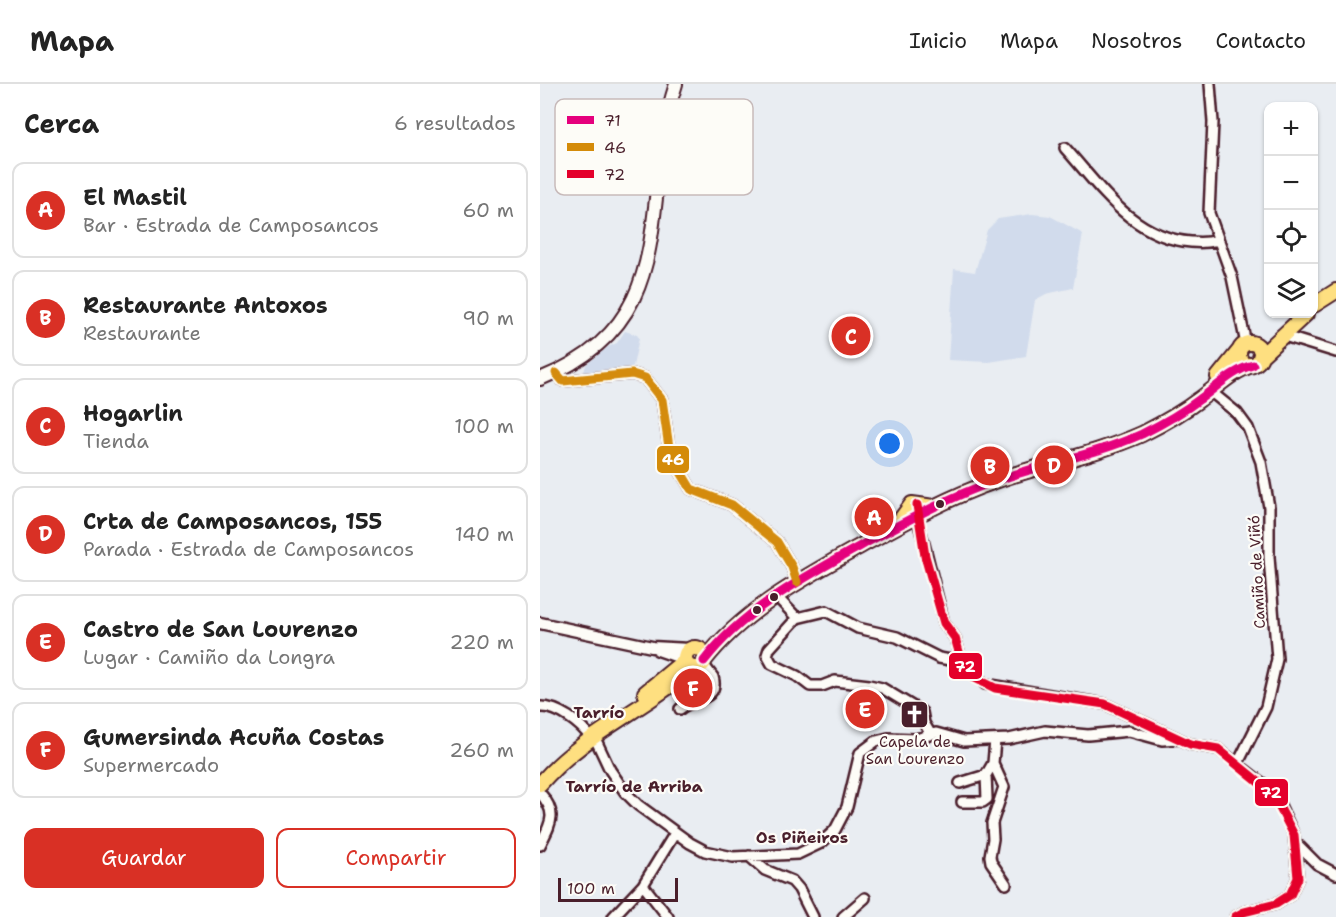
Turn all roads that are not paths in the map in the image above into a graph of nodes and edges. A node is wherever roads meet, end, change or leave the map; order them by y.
1 (678, 84) edge
2 (1210, 84) edge
3 (674, 99) edge
4 (1065, 148) dead end
5 (657, 195) edge
6 (1218, 240) junction
7 (1336, 291) edge
8 (1318, 303) edge
9 (1292, 318) edge
10 (1302, 318) edge
11 (1284, 337) junction
12 (1246, 346) junction
13 (1336, 352) edge
14 (1257, 361) junction
15 (556, 373) junction
16 (540, 380) edge
17 (1210, 391) junction
18 (1181, 411) junction
19 (914, 510) junction
20 (797, 582) junction
21 (777, 597) junction
22 (797, 618) junction
23 (540, 623) edge
24 (652, 647) junction
25 (691, 658) junction
26 (962, 662) junction
27 (540, 707) edge
28 (680, 709) dead end
29 (616, 719) junction
30 (930, 733) junction
31 (592, 737) junction
32 (1179, 739) junction
33 (995, 740) junction
34 (993, 763) junction
35 (1238, 763) junction
36 (543, 775) edge
37 (986, 775) junction
38 (960, 783) dead end
39 (540, 793) edge
40 (962, 802) dead end
41 (675, 833) junction
42 (1297, 844) junction
43 (540, 845) edge
44 (748, 856) junction
45 (1336, 874) edge
46 (1006, 884) dead end
47 (643, 885) junction
48 (865, 898) dead end
49 (613, 917) edge
50 (668, 917) edge
51 (813, 917) edge
52 (843, 917) edge
53 (1234, 917) edge

1 - 3 main road
2 - 6 street
4 - 6 street
5 - 15 main road
6 - 12 street
7 - 8 main road
9 - 12 main road
10 - 11 main road
11 - 13 street
11 - 14 main road
12 - 14 main road
12 - 14 main road
12 - 18 main road
14 - 17 main road
15 - 16 main road
15 - 20 street
17 - 18 main road
17 - 35 street, Camiño de Viñó
18 - 19 main road
19 - 20 main road
19 - 26 street
20 - 21 main road
21 - 22 street
21 - 25 main road
22 - 26 street
22 - 30 street
23 - 24 street
24 - 25 street
24 - 25 street
25 - 28 street
25 - 29 main road
25 - 29 main road
26 - 32 street
27 - 31 street
29 - 31 main road
30 - 33 street
30 - 44 street
31 - 36 main road
31 - 41 street
32 - 33 street
32 - 35 street
33 - 34 street
34 - 37 street
34 - 46 street
35 - 42 street
37 - 38 street
37 - 40 street
39 - 43 street
41 - 44 street
41 - 47 street
42 - 45 street
42 - 53 street
44 - 51 street
47 - 49 street
47 - 50 street
48 - 52 street

